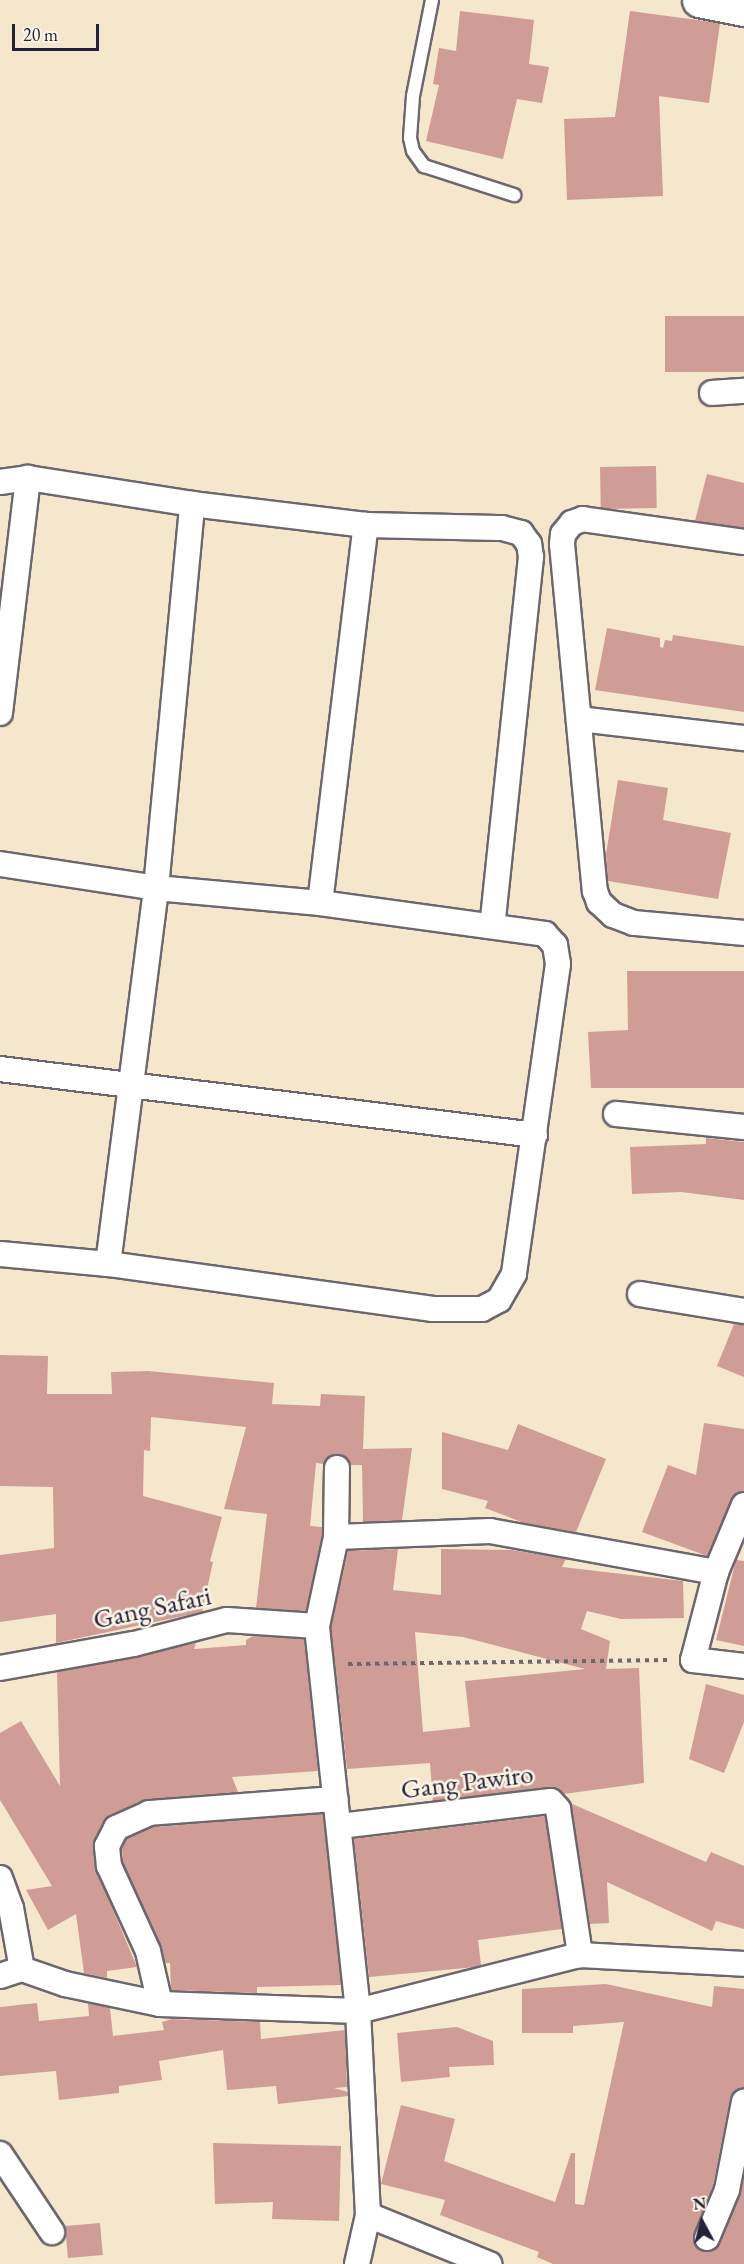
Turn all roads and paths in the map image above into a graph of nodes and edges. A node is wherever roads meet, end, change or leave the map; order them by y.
1 (432, 0) edge
2 (699, 0) edge
3 (744, 9) edge
4 (514, 195) dead end
5 (744, 391) edge
6 (712, 393) dead end
7 (28, 478) junction
8 (0, 482) edge
9 (192, 504) junction
10 (366, 525) junction
11 (744, 542) edge
12 (0, 713) edge
13 (579, 719) junction
14 (744, 738) edge
15 (0, 864) edge
16 (156, 888) junction
17 (320, 903) junction
18 (492, 925) junction
19 (744, 933) edge
20 (0, 1069) edge
21 (129, 1085) junction
22 (616, 1114) dead end
23 (744, 1127) edge
24 (535, 1135) junction
25 (0, 1254) edge
26 (108, 1264) junction
27 (640, 1294) dead end
28 (744, 1311) edge
29 (337, 1468) dead end
30 (744, 1505) edge
31 (336, 1537) junction
32 (716, 1572) junction
33 (317, 1626) junction
34 (693, 1660) junction
35 (320, 1664) junction
36 (744, 1666) edge
37 (0, 1668) edge
38 (335, 1799) junction
39 (340, 1826) junction
40 (0, 1878) edge
41 (580, 1955) junction
42 (744, 1964) edge
43 (11, 1972) edge
44 (160, 2004) junction
45 (358, 2011) junction
46 (744, 2102) edge
47 (0, 2154) edge
48 (368, 2215) junction
49 (52, 2232) dead end
50 (706, 2238) dead end
51 (357, 2264) edge
52 (489, 2264) edge

1 - 4 lane
2 - 3 street
5 - 6 street
7 - 8 street
7 - 9 street
7 - 12 street
9 - 10 street
9 - 16 street
10 - 17 street
10 - 18 street
11 - 13 street
13 - 14 street
13 - 19 street
15 - 16 street
16 - 17 street
16 - 21 street
17 - 18 street
18 - 24 street
20 - 21 street
21 - 24 street
21 - 26 street
22 - 23 street
24 - 26 street
25 - 26 street
27 - 28 street
29 - 31 street
30 - 32 street
31 - 32 street
31 - 33 street
32 - 34 street
33 - 35 street
33 - 37 street, Gang Safari
34 - 35 path
34 - 36 street
35 - 38 street
38 - 39 street
38 - 44 street
39 - 41 street, Gang Pawiro
39 - 45 street
40 - 43 street
41 - 42 street
41 - 45 street
43 - 44 street
44 - 45 street
45 - 48 street
46 - 50 street
47 - 49 street
48 - 51 street
48 - 52 street

